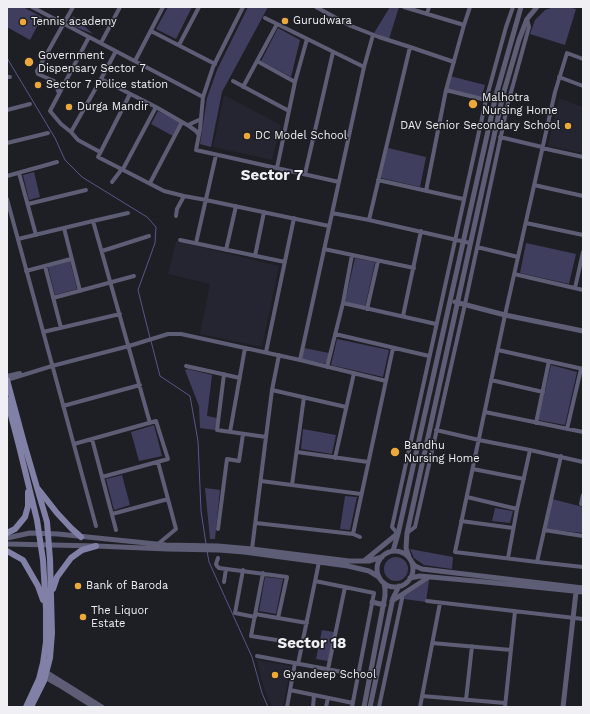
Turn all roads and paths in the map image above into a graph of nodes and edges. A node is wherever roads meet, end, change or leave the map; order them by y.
1 (32, 7) edge
2 (73, 7) edge
3 (120, 7) edge
4 (163, 7) edge
5 (199, 7) edge
6 (243, 7) edge
7 (404, 7) edge
8 (429, 7) edge
9 (470, 7) edge
10 (513, 7) edge
11 (521, 7) edge
12 (537, 7) edge
13 (319, 8) edge
14 (426, 14) junction
15 (265, 18) dead end
16 (527, 19) junction
17 (64, 24) junction
18 (277, 24) junction
19 (464, 25) junction
20 (516, 25) junction
21 (506, 27) junction
22 (151, 31) junction
23 (373, 34) junction
24 (89, 37) junction
25 (307, 39) junction
26 (101, 43) junction
27 (179, 45) junction
28 (410, 47) junction
29 (116, 51) junction
30 (333, 52) junction
31 (583, 59) edge
32 (135, 61) junction
33 (257, 61) junction
34 (454, 62) junction
35 (215, 64) junction
36 (364, 67) junction
37 (559, 77) junction
38 (101, 79) junction
39 (233, 81) dead end
40 (295, 82) junction
41 (583, 86) edge
42 (243, 87) junction
43 (446, 90) junction
44 (59, 93) junction
45 (130, 94) junction
46 (203, 97) junction
47 (486, 100) junction
48 (30, 104) dead end
49 (156, 107) junction
50 (7, 110) edge
51 (289, 112) junction
52 (201, 118) junction
53 (182, 122) junction
54 (188, 126) junction
55 (71, 132) junction
56 (48, 133) dead end
57 (199, 135) junction
58 (500, 137) junction
59 (7, 144) edge
60 (542, 147) junction
61 (100, 152) junction
62 (216, 155) junction
63 (583, 157) edge
64 (57, 162) dead end
65 (277, 168) junction
66 (122, 169) junction
67 (19, 173) junction
68 (305, 174) junction
69 (7, 176) edge
70 (378, 180) junction
71 (112, 182) dead end
72 (339, 182) junction
73 (150, 183) junction
74 (534, 185) junction
75 (86, 190) dead end
76 (426, 191) junction
77 (184, 196) junction
78 (583, 196) edge
79 (7, 199) edge
80 (463, 199) junction
81 (206, 200) junction
82 (28, 204) junction
83 (236, 206) junction
84 (461, 210) junction
85 (264, 212) junction
86 (128, 213) dead end
87 (332, 213) junction
88 (176, 216) dead end
89 (469, 216) junction
90 (294, 218) junction
91 (369, 220) junction
92 (93, 221) junction
93 (526, 223) junction
94 (329, 226) junction
95 (64, 228) junction
96 (421, 231) junction
97 (36, 234) junction
98 (583, 235) edge
99 (149, 236) dead end
100 (18, 239) junction
101 (455, 239) junction
102 (180, 240) dead end
103 (464, 241) junction
104 (196, 243) junction
105 (470, 243) junction
106 (477, 247) junction
107 (324, 248) junction
108 (226, 250) junction
109 (102, 251) junction
110 (583, 252) edge
111 (352, 255) junction
112 (255, 256) junction
113 (518, 257) junction
114 (71, 259) junction
115 (378, 261) junction
116 (285, 262) junction
117 (45, 266) junction
118 (414, 268) junction
119 (26, 270) junction
120 (514, 274) junction
121 (134, 276) dead end
122 (111, 282) junction
123 (575, 288) junction
124 (583, 290) edge
125 (80, 291) junction
126 (53, 298) junction
127 (450, 300) junction
128 (457, 302) junction
129 (343, 304) junction
130 (465, 304) junction
131 (367, 309) junction
132 (120, 314) junction
133 (505, 315) junction
134 (403, 316) junction
135 (436, 324) junction
136 (61, 328) junction
137 (583, 331) edge
138 (43, 332) junction
139 (335, 334) junction
140 (129, 346) junction
141 (245, 348) junction
142 (393, 348) junction
143 (498, 350) junction
144 (266, 352) junction
145 (279, 355) junction
146 (429, 356) junction
147 (300, 360) junction
148 (549, 361) junction
149 (52, 366) junction
150 (186, 366) dead end
151 (327, 367) junction
152 (582, 369) edge
153 (31, 372) junction
154 (354, 373) junction
155 (224, 374) junction
156 (7, 376) edge
157 (240, 378) junction
158 (7, 380) edge
159 (491, 380) junction
160 (386, 381) junction
161 (140, 385) junction
162 (272, 390) junction
163 (543, 392) junction
164 (304, 397) junction
165 (7, 400) edge
166 (63, 406) junction
167 (346, 406) junction
168 (485, 412) junction
169 (150, 423) junction
170 (536, 423) junction
171 (567, 429) junction
172 (436, 430) junction
173 (230, 432) junction
174 (583, 432) edge
175 (243, 434) junction
176 (266, 437) junction
177 (92, 439) junction
178 (479, 440) junction
179 (74, 444) junction
180 (530, 450) junction
181 (297, 452) junction
182 (561, 456) junction
183 (335, 458) junction
184 (158, 462) junction
185 (368, 462) junction
186 (583, 462) edge
187 (472, 469) junction
188 (102, 477) junction
189 (524, 479) junction
190 (261, 481) junction
191 (28, 483) junction
192 (292, 485) junction
193 (37, 487) junction
194 (361, 494) junction
195 (583, 495) edge
196 (467, 497) junction
197 (168, 499) junction
198 (581, 504) dead end
199 (517, 509) junction
200 (112, 514) junction
201 (461, 521) junction
202 (256, 523) junction
203 (96, 526) dead end
204 (513, 528) junction
205 (218, 529) dead end
206 (116, 530) dead end
207 (544, 530) junction
208 (7, 533) edge
209 (407, 533) junction
210 (39, 534) junction
211 (48, 534) junction
212 (352, 534) junction
213 (398, 534) junction
214 (583, 536) edge
215 (81, 537) junction
216 (360, 537) dead end
217 (7, 538) edge
218 (7, 544) edge
219 (158, 544) junction
220 (41, 545) junction
221 (49, 545) junction
222 (96, 546) junction
223 (199, 547) junction
224 (211, 548) junction
225 (252, 549) junction
226 (7, 551) edge
227 (393, 551) junction
228 (382, 557) junction
229 (218, 558) dead end
230 (508, 558) junction
231 (410, 559) junction
232 (364, 561) junction
233 (319, 562) junction
234 (536, 562) junction
235 (583, 567) edge
236 (226, 568) junction
237 (243, 570) junction
238 (263, 573) junction
239 (379, 577) junction
240 (429, 577) junction
241 (410, 578) junction
242 (315, 581) junction
243 (224, 582) dead end
244 (384, 583) junction
245 (399, 586) junction
246 (346, 587) junction
247 (583, 588) edge
248 (51, 592) junction
249 (576, 592) junction
250 (583, 592) edge
251 (403, 594) junction
252 (392, 601) junction
253 (427, 601) dead end
254 (372, 602) junction
255 (440, 603) junction
256 (384, 604) junction
257 (46, 609) junction
258 (390, 609) junction
259 (515, 611) junction
260 (255, 615) junction
261 (399, 615) junction
262 (278, 618) junction
263 (573, 618) junction
264 (583, 619) edge
265 (307, 623) junction
266 (432, 643) junction
267 (302, 644) junction
268 (472, 646) junction
269 (511, 650) junction
270 (258, 656) dead end
271 (297, 663) junction
272 (328, 669) junction
273 (46, 674) junction
274 (358, 675) junction
275 (369, 677) junction
276 (290, 690) junction
277 (314, 695) junction
278 (422, 696) junction
279 (328, 698) junction
280 (466, 700) junction
281 (353, 705) edge
282 (505, 705) edge
283 (26, 707) edge
284 (31, 707) edge
285 (94, 707) edge
286 (102, 707) edge
287 (287, 707) edge
288 (313, 707) edge
289 (326, 707) edge
290 (364, 707) edge
291 (370, 707) edge
292 (380, 707) edge
293 (420, 707) edge
294 (563, 707) edge

1 - 17 street
2 - 17 street
3 - 26 street
4 - 22 street
5 - 27 street
6 - 35 street
7 - 14 street
8 - 14 street
9 - 19 street
10 - 21 street
11 - 20 street
12 - 16 street
13 - 23 street
14 - 19 street
15 - 18 street
16 - 58 street
16 - 105 street
17 - 24 street
17 - 44 street
18 - 25 street
18 - 33 street
19 - 34 street
20 - 21 street
20 - 89 street
21 - 47 street
22 - 27 street
22 - 32 street
23 - 28 street
23 - 36 street
24 - 26 street
24 - 44 street
25 - 30 street
25 - 40 street
26 - 29 street
27 - 35 street
28 - 34 street
28 - 70 street
29 - 32 street
29 - 38 street
30 - 36 street
30 - 68 street
31 - 37 street
32 - 46 street
33 - 40 street
33 - 42 street
34 - 43 street
35 - 46 street
36 - 72 street
37 - 41 street
37 - 60 street
38 - 45 street
38 - 55 street
39 - 42 street
40 - 51 street
42 - 51 street
43 - 47 street
43 - 76 street
44 - 55 street
45 - 49 street
45 - 61 street
46 - 52 street
47 - 80 street
48 - 50 street
49 - 53 street
49 - 66 street
51 - 65 street
52 - 54 street
52 - 57 street
53 - 54 street
53 - 73 street
54 - 57 street
55 - 61 street
56 - 59 street
57 - 62 street
58 - 60 street
58 - 106 street
60 - 63 street
60 - 74 street
61 - 66 street
62 - 65 street
62 - 81 street
64 - 67 street
65 - 68 street
66 - 71 street
66 - 73 street
67 - 69 street
67 - 82 street
68 - 72 street
70 - 76 street
70 - 91 street
72 - 87 street
73 - 77 street
74 - 78 street
74 - 93 street
75 - 82 street
76 - 80 street
77 - 81 street
77 - 88 street
79 - 100 street
80 - 84 street
81 - 83 street
81 - 104 street
82 - 97 street
83 - 85 street
83 - 108 street
84 - 89 street
84 - 101 street
85 - 90 street
85 - 112 street
86 - 92 street
87 - 91 street
87 - 94 street
89 - 103 street
90 - 94 street
90 - 116 street
91 - 96 street
92 - 95 street
92 - 109 street
93 - 98 street
93 - 113 street
94 - 107 street
95 - 97 street
95 - 114 street
96 - 101 street
96 - 118 street
97 - 100 street
99 - 109 street
100 - 119 street
101 - 103 street
101 - 135 street
102 - 104 street
103 - 105 street
103 - 127 street
104 - 108 street
105 - 128 street
106 - 113 street
106 - 130 street
107 - 111 street
107 - 147 street
108 - 112 street
109 - 122 street
110 - 123 street
111 - 115 street
111 - 129 street
112 - 116 street
113 - 120 street
114 - 117 street
114 - 125 street
115 - 118 street
115 - 131 street
116 - 144 street
117 - 119 street
117 - 126 street
118 - 134 street
119 - 138 street
120 - 123 street
120 - 133 street
121 - 122 street
122 - 125 street
122 - 132 street
123 - 124 street
125 - 126 street
126 - 136 street
127 - 128 street
127 - 213 street
128 - 130 street
128 - 209 street
129 - 131 street
129 - 139 street
130 - 133 street
130 - 172 street
131 - 134 street
132 - 136 street
132 - 140 street
133 - 137 street
133 - 143 street
134 - 135 street
135 - 146 street
136 - 138 street
138 - 149 street
139 - 142 street
139 - 151 street
140 - 141 street
140 - 149 street
140 - 161 street
141 - 144 street
141 - 157 street
142 - 146 street
142 - 160 street
143 - 148 street
143 - 159 street
144 - 145 street
145 - 147 street
145 - 162 street
146 - 213 street
147 - 151 street
148 - 152 street
148 - 163 street
149 - 153 street
149 - 166 street
150 - 155 street
151 - 154 street
152 - 171 street
153 - 156 street
153 - 158 street
154 - 160 street
154 - 167 street
155 - 157 street
155 - 173 street
157 - 173 street
158 - 193 main road
159 - 163 street
159 - 168 street
160 - 185 street
161 - 166 street
161 - 169 street
162 - 164 street
162 - 176 street
163 - 170 street
164 - 167 street
164 - 181 street
165 - 191 main road
166 - 179 street
167 - 183 street
168 - 170 street
168 - 178 street
169 - 177 street
169 - 184 street
170 - 171 street
171 - 174 street
172 - 178 street
172 - 209 street
173 - 175 street
175 - 176 street
175 - 205 street
176 - 190 street
177 - 179 street
177 - 188 street
178 - 180 street
178 - 187 street
179 - 203 street
180 - 182 street
180 - 189 street
181 - 183 street
181 - 192 street
182 - 186 street
182 - 207 street
183 - 185 street
184 - 188 street
184 - 197 street
185 - 194 street
187 - 189 street
187 - 196 street
188 - 200 street
189 - 199 street
190 - 192 street
190 - 202 street
191 - 208 main road
191 - 210 main road
192 - 194 street
193 - 211 main road
193 - 215 main road
194 - 212 street
195 - 198 street
196 - 199 street
196 - 201 street
197 - 200 street
197 - 219 street
199 - 204 street
200 - 206 street
201 - 204 street
201 - 230 street
202 - 212 street
202 - 225 street
204 - 230 street
207 - 214 street
207 - 234 street
209 - 231 street
210 - 211 street
210 - 217 street
210 - 220 main road
211 - 215 street
211 - 221 main road
212 - 216 street
213 - 227 street
213 - 232 street
215 - 219 street
218 - 220 street
219 - 223 street
220 - 221 street
220 - 257 main road
221 - 222 street
221 - 248 main road
222 - 223 street
222 - 248 main road
223 - 224 street
224 - 225 street
224 - 233 street
225 - 232 street
226 - 257 main road
227 - 228 street
227 - 231 street
228 - 232 street
228 - 239 street
229 - 236 street
230 - 234 street
231 - 241 street
231 - 247 street
233 - 239 street
233 - 242 street
234 - 235 street
236 - 237 street
236 - 243 street
237 - 238 street
237 - 260 street
238 - 260 street
238 - 262 street
239 - 244 street
240 - 241 street
240 - 249 street
240 - 251 street
241 - 245 street
242 - 246 street
242 - 265 street
244 - 245 street
244 - 256 street
245 - 252 street
246 - 254 street
246 - 272 street
248 - 273 main road
249 - 250 street
249 - 263 street
251 - 252 street
251 - 261 street
252 - 258 street
253 - 255 street
254 - 256 street
254 - 274 street
255 - 259 street
255 - 266 street
256 - 275 street
257 - 283 main road
258 - 261 street
258 - 291 street
259 - 263 street
259 - 269 street
260 - 262 street
260 - 267 street
261 - 292 street
262 - 265 street
263 - 264 street
263 - 294 street
265 - 267 street
266 - 268 street
266 - 278 street
267 - 271 street
268 - 269 street
268 - 280 street
269 - 282 street
270 - 271 street
271 - 272 street
271 - 276 street
272 - 274 street
273 - 284 main road
273 - 285 street
273 - 286 street
274 - 275 street
274 - 281 street
275 - 290 street
276 - 277 street
276 - 287 street
277 - 279 street
277 - 288 street
278 - 280 street
278 - 293 street
279 - 281 street
279 - 289 street
280 - 282 street

